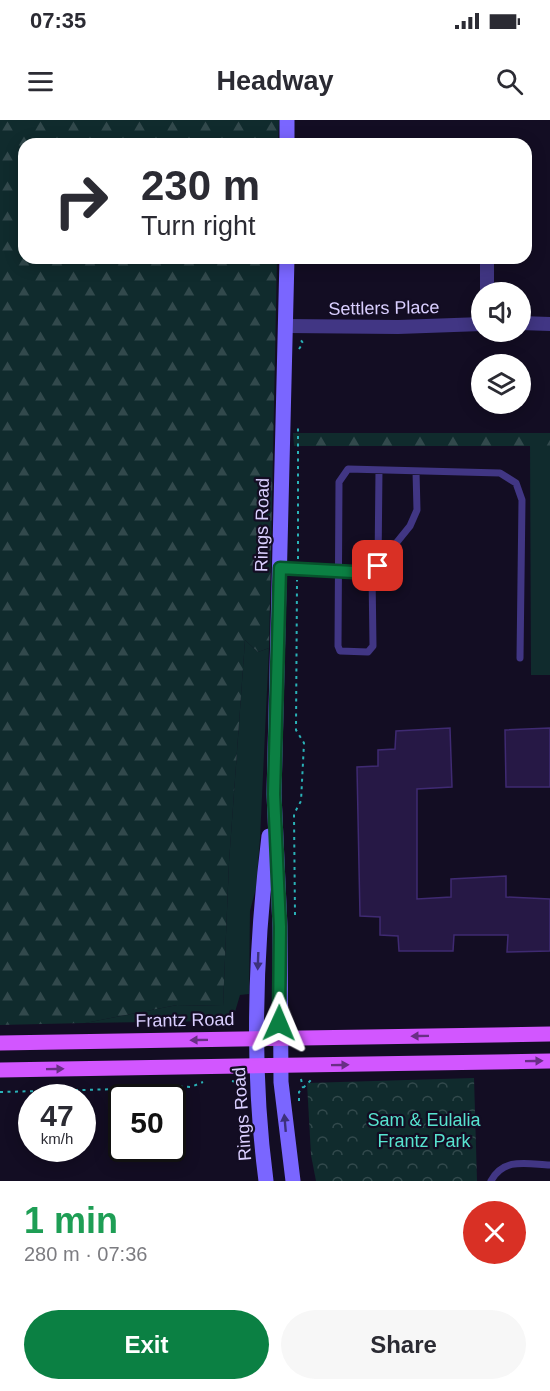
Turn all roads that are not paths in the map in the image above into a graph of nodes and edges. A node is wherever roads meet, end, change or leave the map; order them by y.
1 (287, 120) edge
2 (287, 138) edge
3 (288, 264) edge
4 (487, 264) edge
5 (487, 282) edge
6 (531, 323) edge
7 (471, 324) edge
8 (550, 324) edge
9 (294, 326) junction
10 (379, 470) junction
11 (416, 471) junction
12 (378, 566) junction
13 (280, 568) junction
14 (339, 571) junction
15 (372, 573) junction
16 (520, 658) dead end
17 (274, 794) junction
18 (550, 1034) edge
19 (280, 1038) junction
20 (258, 1039) junction
21 (0, 1043) edge
22 (550, 1061) edge
23 (281, 1065) junction
24 (257, 1066) junction
25 (0, 1070) edge
26 (550, 1166) edge
27 (266, 1181) edge
28 (292, 1181) edge
29 (491, 1181) edge

1 - 2 main road
3 - 9 main road, Rings Road
4 - 5 street
6 - 8 street
7 - 9 street, Settlers Place
9 - 13 main road, Rings Road
10 - 11 lane
10 - 12 lane
10 - 14 lane
11 - 12 lane
11 - 16 lane
12 - 15 lane
13 - 14 lane
13 - 17 main road, Rings Road
14 - 15 lane
14 - 15 lane
17 - 19 main road, Rings Road
17 -> 20 main road, Rings Road
18 -> 19 main road, Frantz Road
19 - 20 main road, Frantz Road
19 - 23 main road, Rings Road
20 -> 21 main road, Frantz Road
20 - 24 main road, Rings Road
23 -> 22 main road
23 - 24 main road
28 -> 23 main road, Rings Road
25 -> 24 main road
24 - 27 main road, Rings Road
26 - 29 lane

